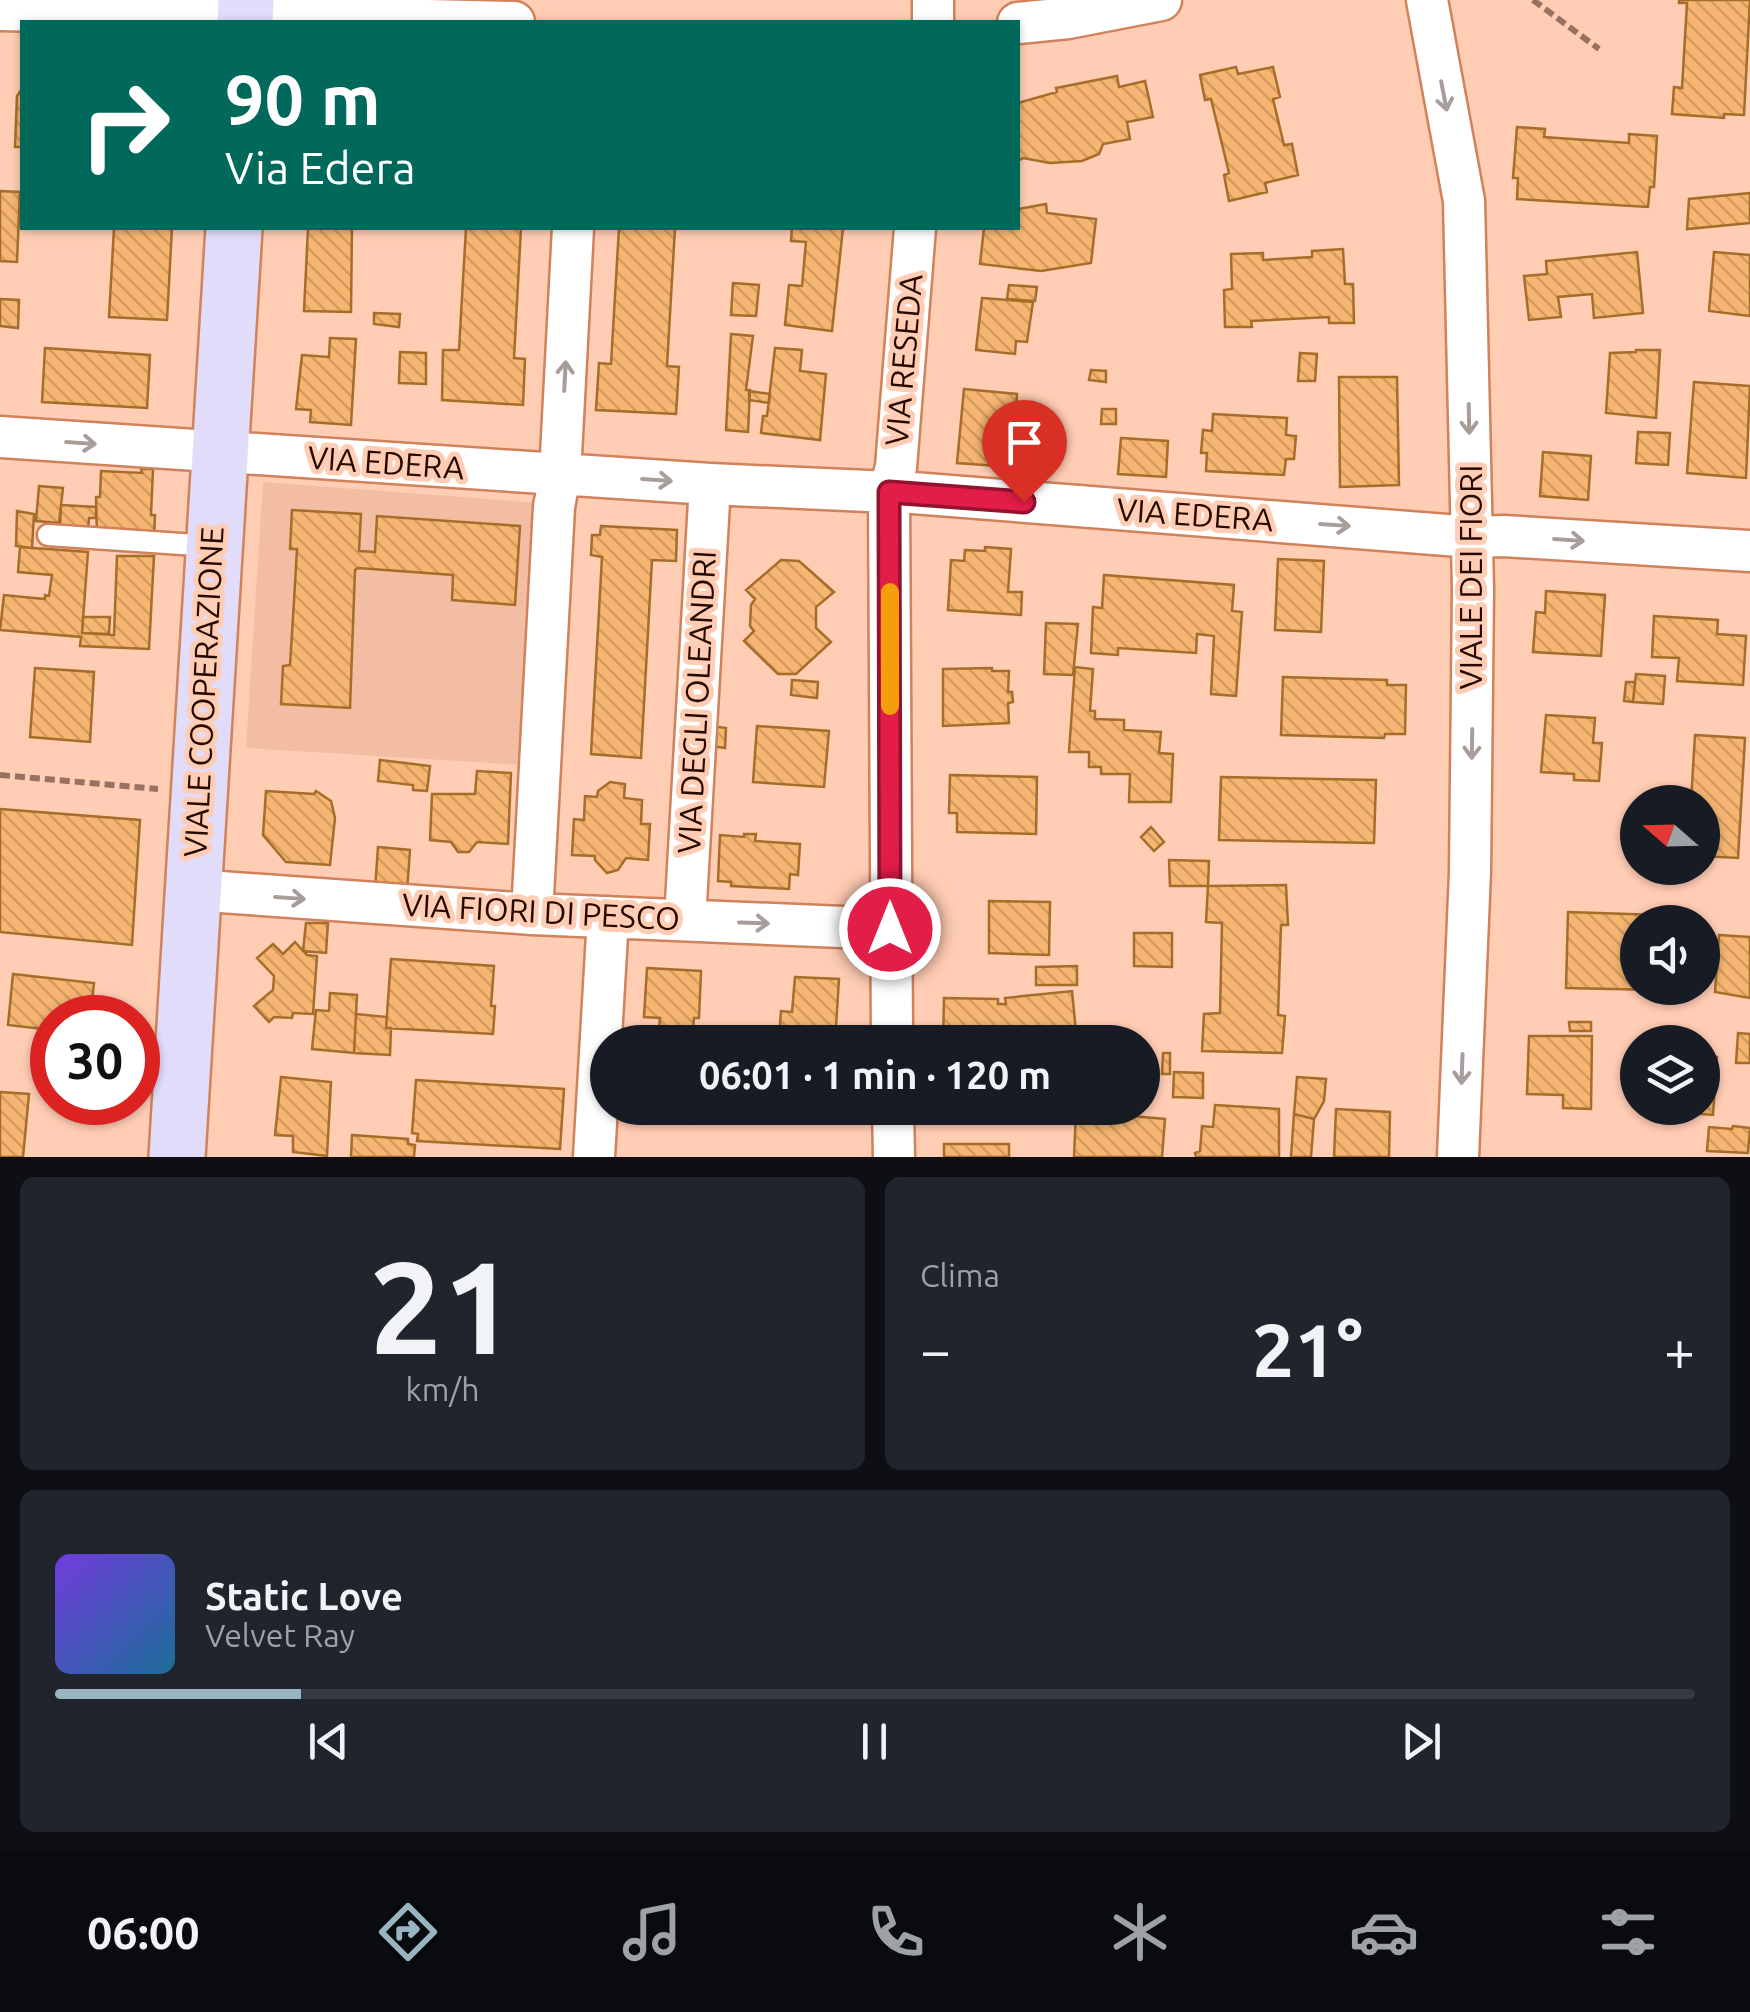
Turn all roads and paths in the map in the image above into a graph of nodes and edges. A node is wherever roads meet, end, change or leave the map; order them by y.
1 (1161, 0) edge
2 (1426, 0) edge
3 (1533, 0) edge
4 (0, 10) edge
5 (246, 13) edge
6 (454, 20) edge
7 (1020, 22) edge
8 (1599, 49) dead end
9 (234, 230) edge
10 (574, 230) edge
11 (916, 230) edge
12 (0, 437) edge
13 (220, 452) junction
14 (560, 474) junction
15 (710, 484) junction
16 (889, 492) junction
17 (48, 534) dead end
18 (1472, 537) junction
19 (213, 546) junction
20 (1750, 551) edge
21 (0, 775) edge
22 (122, 786) dead end
23 (192, 890) junction
24 (532, 914) junction
25 (608, 918) junction
26 (685, 920) junction
27 (890, 929) junction
28 (892, 1025) edge
29 (893, 1125) edge
30 (177, 1157) edge
31 (594, 1157) edge
32 (894, 1157) edge
33 (1458, 1157) edge

1 - 7 street
2 -> 18 street, VIALE DEI FIORI
3 - 8 path
4 - 5 street
5 - 6 street
9 - 13 street, VIALE COOPERAZIONE
14 -> 10 street
11 - 16 street, VIA RESEDA
12 -> 13 street, VIA EDERA
13 - 14 street, VIA EDERA
13 - 19 street, VIALE COOPERAZIONE
14 -> 15 street, VIA EDERA
14 - 24 street
15 - 16 street, VIA EDERA
15 - 26 street, VIA DEGLI OLEANDRI
16 -> 18 street, VIA EDERA
16 - 27 street, VIA RESEDA
17 - 19 lane
18 -> 20 street, VIA EDERA
18 -> 33 street, VIALE DEI FIORI
19 - 23 street, VIALE COOPERAZIONE
21 - 22 path
23 -> 24 street, VIA FIORI DI PESCO
23 - 30 street, VIALE COOPERAZIONE
24 - 25 street, VIA FIORI DI PESCO
25 - 26 street, VIA FIORI DI PESCO
25 - 31 street
26 -> 27 street, VIA FIORI DI PESCO
27 - 28 street, VIA RESEDA
29 - 32 street

